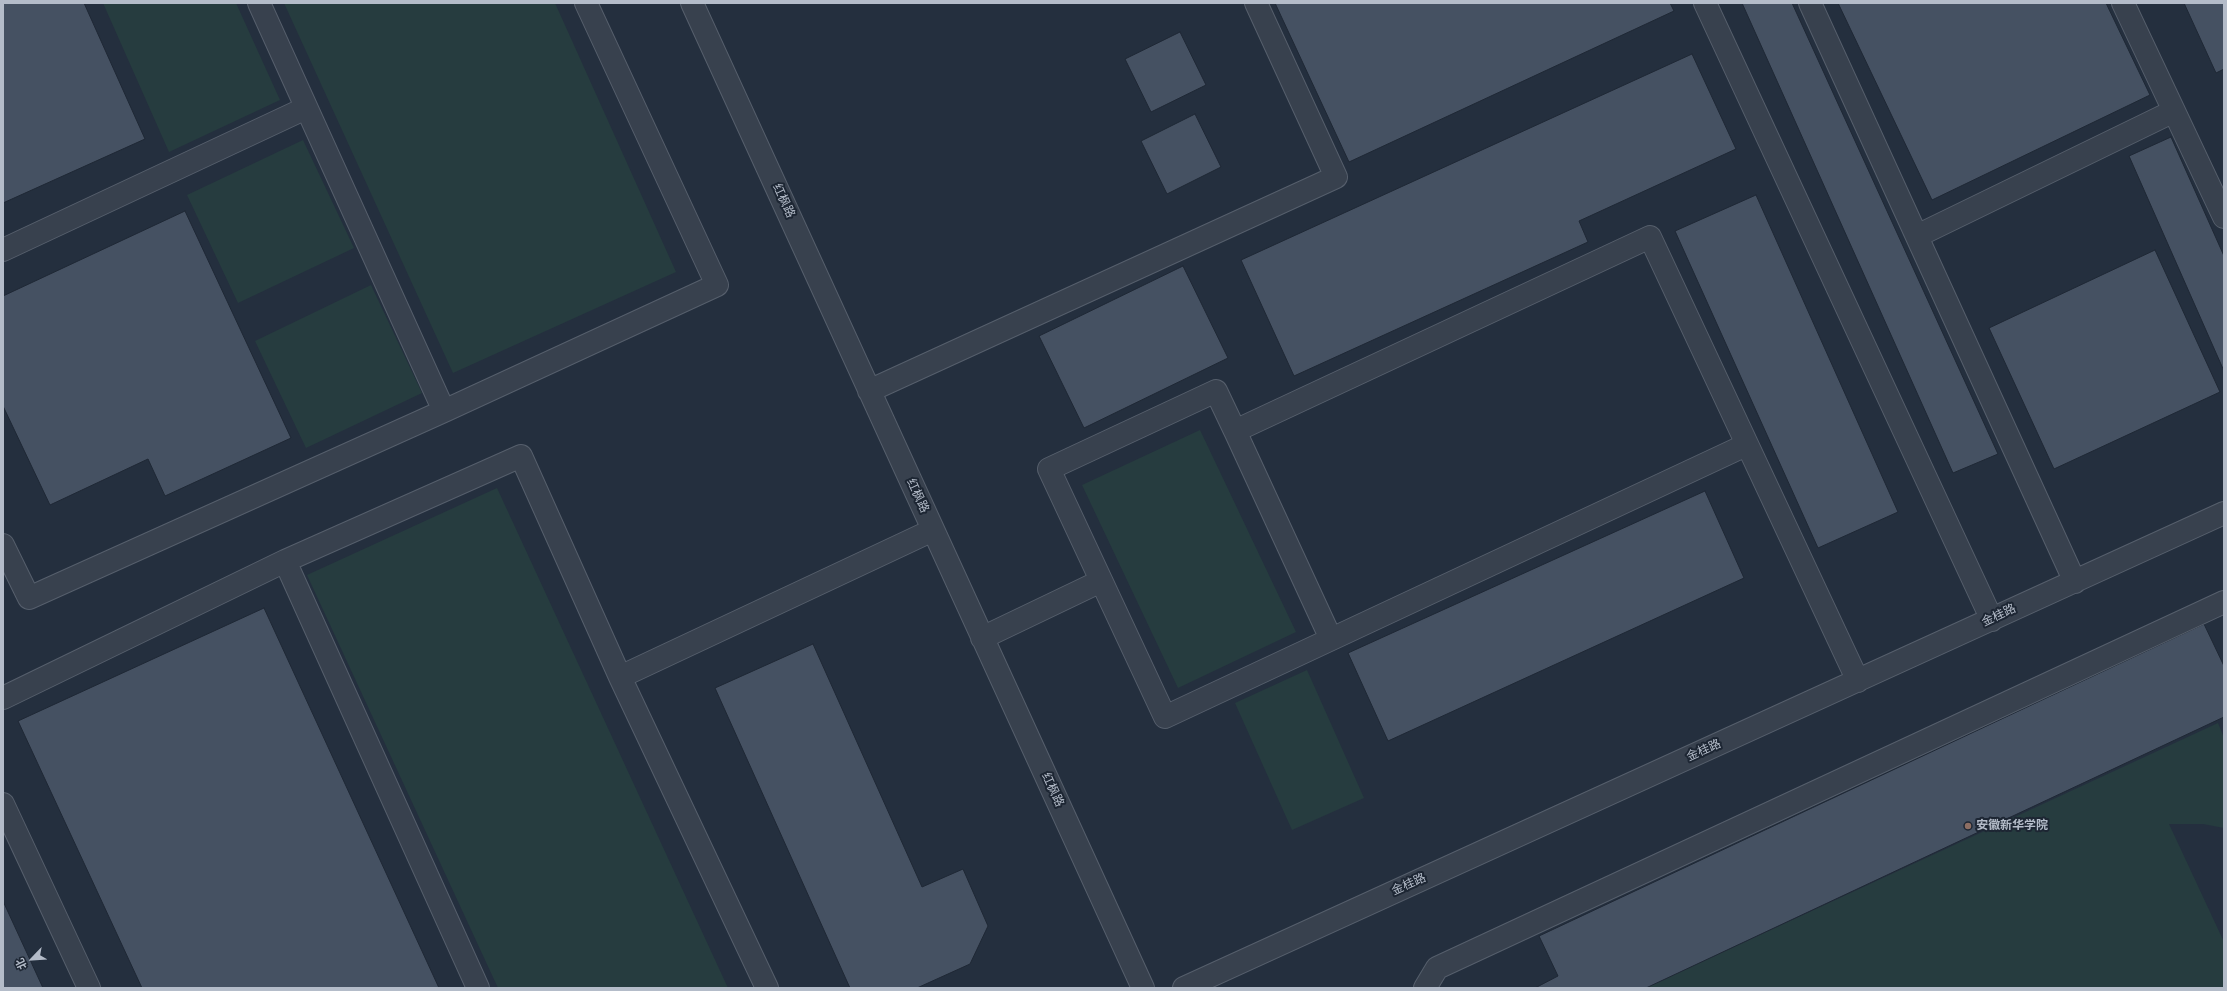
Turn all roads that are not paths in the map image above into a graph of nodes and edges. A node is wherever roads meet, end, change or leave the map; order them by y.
1 (259, 3) edge
2 (586, 3) edge
3 (692, 3) edge
4 (1256, 3) edge
5 (1705, 3) edge
6 (1810, 3) edge
7 (2122, 3) edge
8 (306, 108) junction
9 (2174, 111) junction
10 (2224, 217) edge
11 (1917, 236) junction
12 (3, 250) edge
13 (869, 391) junction
14 (444, 411) junction
15 (1235, 431) junction
16 (1746, 445) junction
17 (2224, 513) edge
18 (933, 530) junction
19 (3, 545) edge
20 (285, 561) junction
21 (1101, 581) junction
22 (2075, 582) junction
23 (2224, 602) edge
24 (1992, 620) junction
25 (982, 638) junction
26 (1331, 639) junction
27 (620, 677) junction
28 (1858, 681) junction
29 (3, 698) edge
30 (3, 804) edge
31 (90, 988) edge
32 (478, 988) edge
33 (767, 988) edge
34 (1143, 988) edge
35 (1184, 988) edge
36 (1426, 988) edge

1 - 8 street
2 - 14 street
3 - 13 street, 红枫路
4 - 13 street
5 - 24 street
6 - 11 street
7 - 9 street
8 - 12 street
8 - 14 street
9 - 10 street
9 - 11 street
11 - 22 street
13 - 18 street, 红枫路
14 - 19 street
15 - 16 street
15 - 21 street
15 - 26 street
16 - 26 street
16 - 28 street
17 - 22 street, 金桂路
18 - 25 street, 红枫路
18 - 27 street
20 - 27 street
20 - 29 street
20 - 32 street
21 - 25 street
21 - 26 street
22 - 24 street, 金桂路
23 - 36 street
24 - 28 street, 金桂路
25 - 34 street, 红枫路
27 - 33 street
28 - 35 street, 金桂路
30 - 31 street

